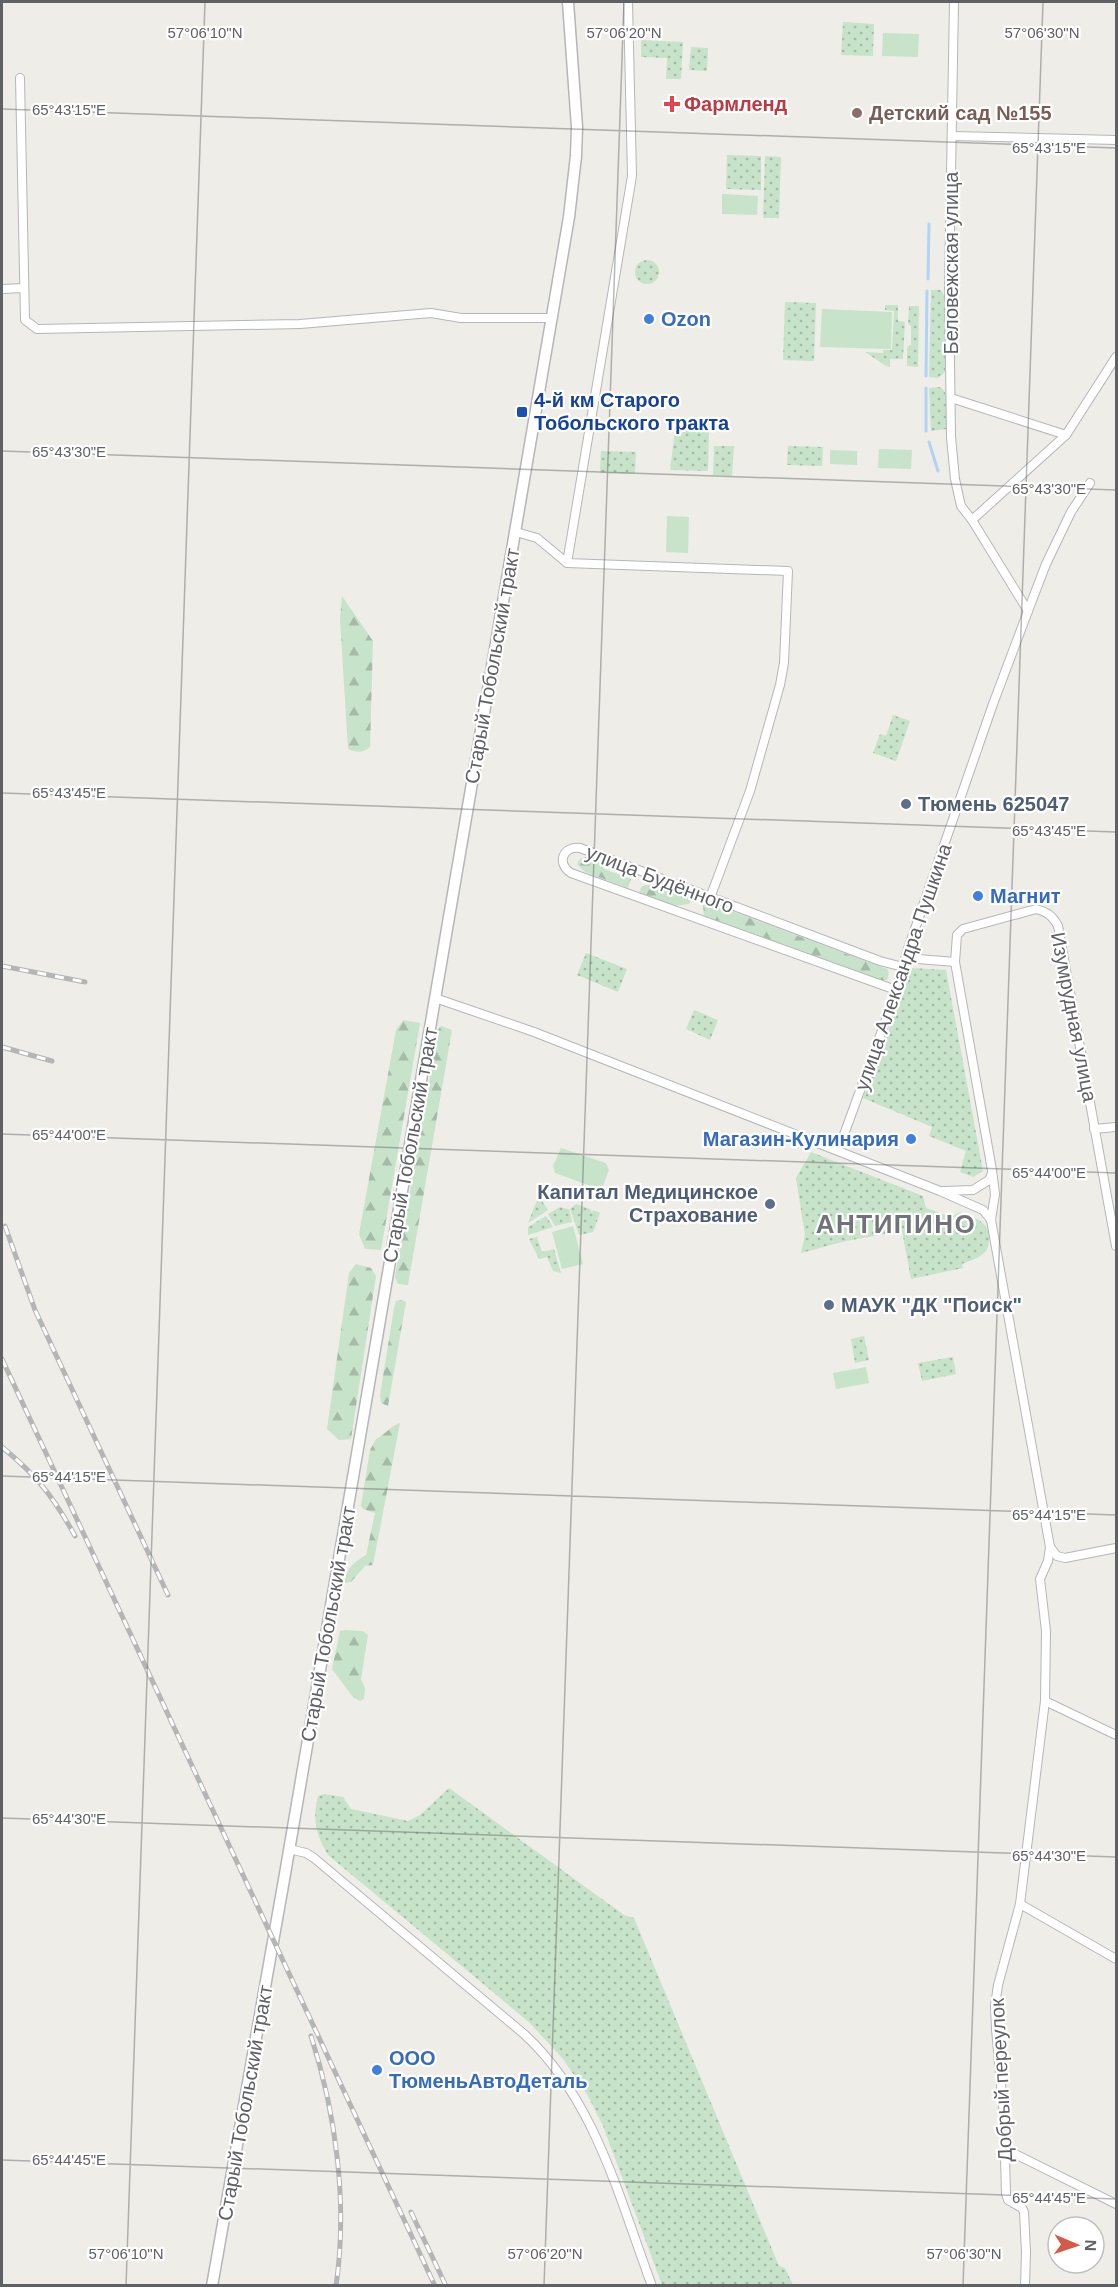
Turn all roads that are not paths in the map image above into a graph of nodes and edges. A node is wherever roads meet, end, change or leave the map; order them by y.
1 (568, 2) edge
2 (628, 2) edge
3 (954, 2) edge
4 (20, 78) dead end
5 (952, 136) junction
6 (1116, 140) edge
7 (24, 288) junction
8 (2, 289) edge
9 (551, 318) junction
10 (1116, 357) edge
11 (951, 398) junction
12 (1066, 435) junction
13 (1090, 483) dead end
14 (972, 520) junction
15 (516, 532) junction
16 (567, 563) junction
17 (1028, 611) junction
18 (710, 898) junction
19 (955, 962) junction
20 (904, 963) junction
21 (896, 990) junction
22 (435, 998) junction
23 (1116, 1126) edge
24 (1094, 1128) junction
25 (838, 1151) junction
26 (993, 1170) junction
27 (940, 1191) junction
28 (991, 1220) junction
29 (1116, 1246) edge
30 (1050, 1547) junction
31 (1116, 1548) edge
32 (1045, 1701) junction
33 (1116, 1735) edge
34 (290, 1849) junction
35 (1020, 1904) junction
36 (1116, 1959) edge
37 (1007, 2150) junction
38 (1116, 2204) edge
39 (212, 2286) edge
40 (652, 2286) edge
41 (1025, 2286) edge

1 - 9 street, Старый Тобольский тракт
2 - 16 street
3 - 5 street, Беловежская улица
4 - 7 street
5 - 6 street
5 - 11 street, Беловежская улица
7 - 8 street
7 - 9 street
9 - 15 street, Старый Тобольский тракт
10 - 12 street
11 - 12 street
11 - 14 street, Беловежская улица
12 - 14 street
13 - 17 street, улица Александра Пушкина
14 - 17 street, Беловежская улица
15 - 16 street
15 - 22 street, Старый Тобольский тракт
16 - 18 street
17 - 20 street, улица Александра Пушкина
18 - 20 street, улица Будённого
18 - 21 street, улица Будённого
19 - 20 street, улица Будённого
19 - 24 street, Изумрудная улица
19 - 26 street
20 - 21 street, улица Александра Пушкина
21 - 25 street, улица Александра Пушкина
22 - 25 street
22 - 34 street, Старый Тобольский тракт
23 - 24 street
24 - 29 street, Изумрудная улица
25 - 27 street
26 - 27 street
26 - 28 street
27 - 28 street
28 - 30 street
30 - 31 street
30 - 32 street, Добрый переулок
32 - 33 street
32 - 35 street, Добрый переулок
34 - 39 street, Старый Тобольский тракт
34 - 40 street
35 - 36 street
35 - 37 street, Добрый переулок
37 - 38 street
37 - 41 street, Добрый переулок

